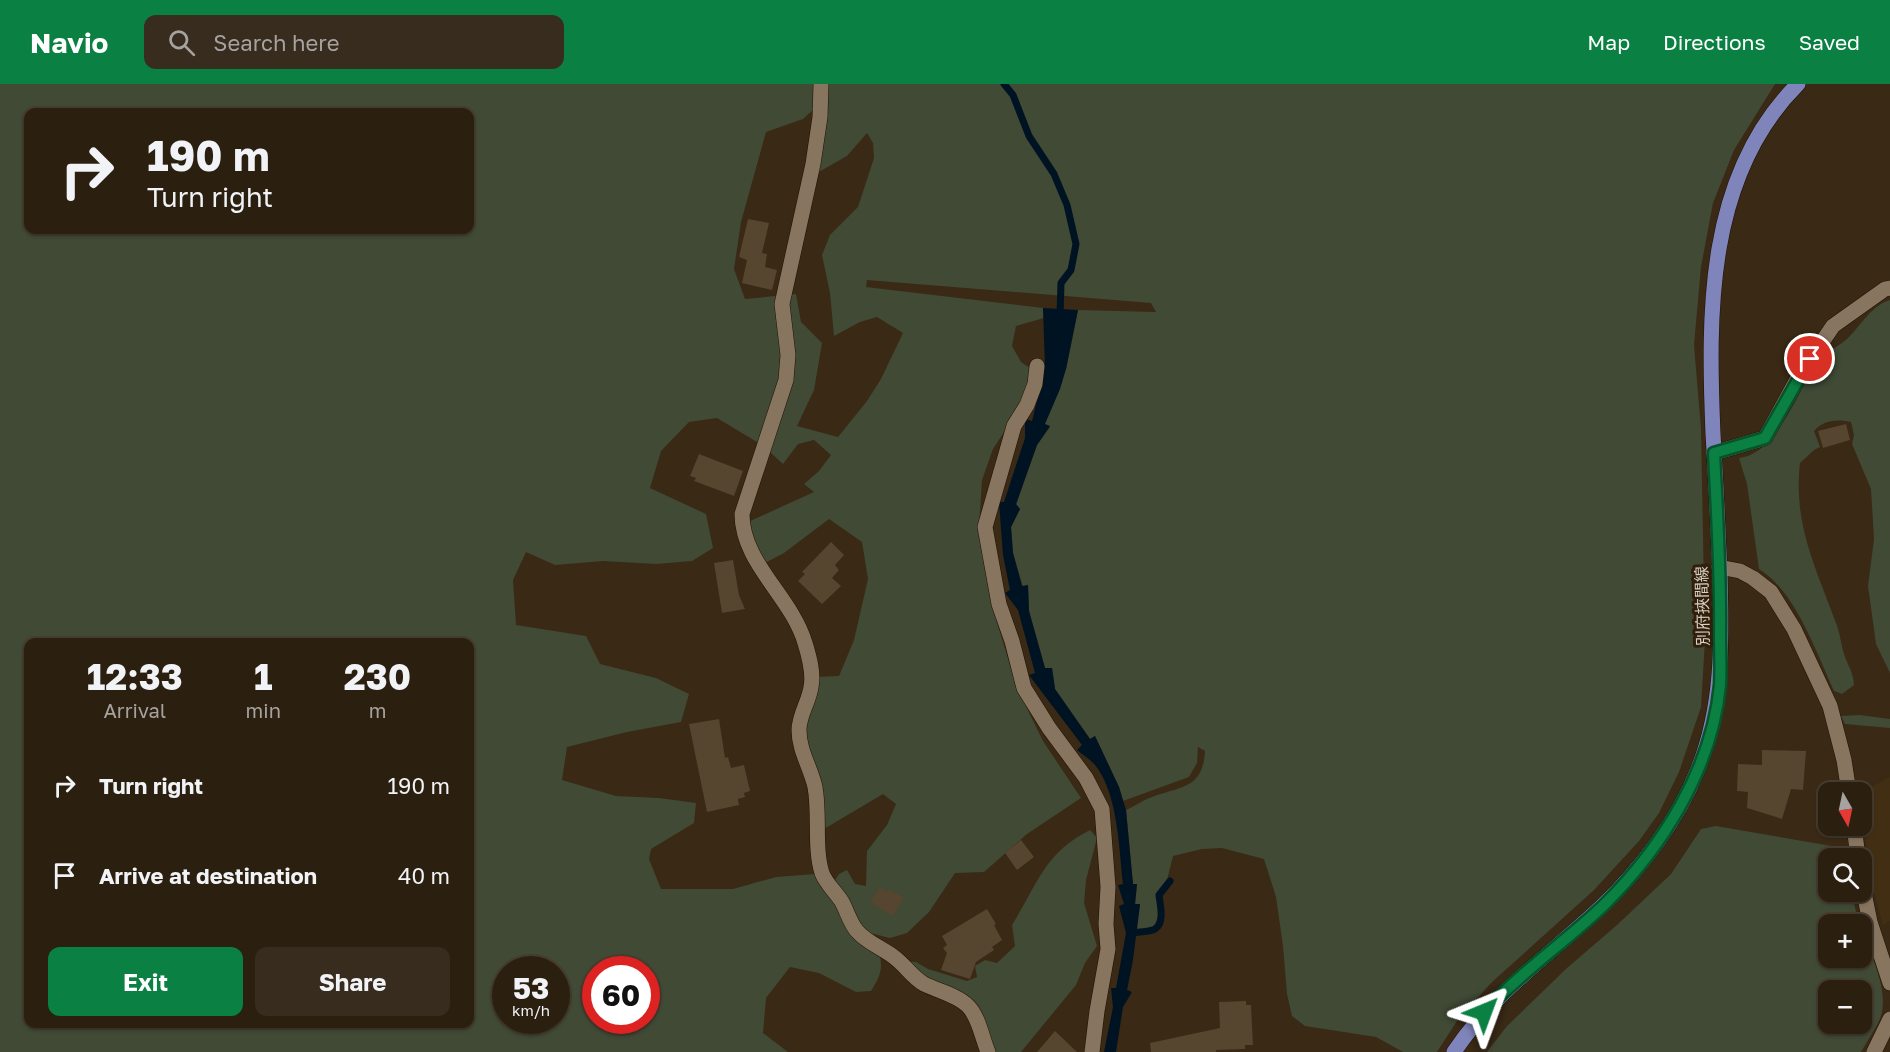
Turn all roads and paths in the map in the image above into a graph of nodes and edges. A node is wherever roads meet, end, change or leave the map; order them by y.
1 (821, 84) edge
2 (1798, 84) edge
3 (1890, 288) edge
4 (1037, 366) dead end
5 (1714, 453) junction
6 (1719, 567) junction
7 (1847, 782) edge
8 (1866, 902) edge
9 (1890, 983) edge
10 (1890, 1019) edge
11 (988, 1052) edge
12 (1092, 1052) edge
13 (1454, 1052) edge
14 (1874, 1052) edge

1 - 11 street
2 - 5 main road, 別府挾間線
3 - 5 street
4 - 12 street
5 - 6 main road, 別府挾間線
6 - 7 street
6 - 13 main road, 別府挾間線
8 - 9 street
10 - 14 street

